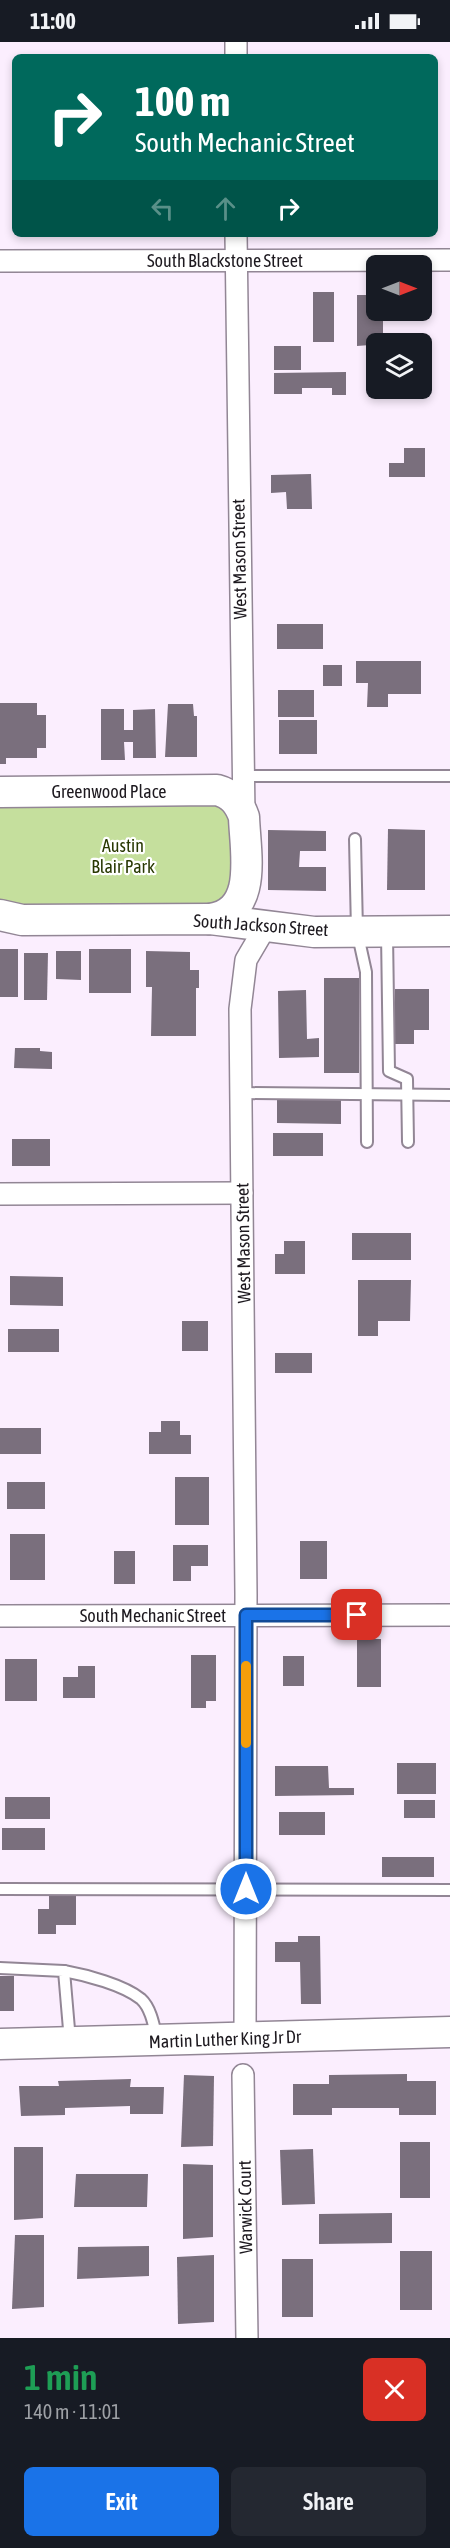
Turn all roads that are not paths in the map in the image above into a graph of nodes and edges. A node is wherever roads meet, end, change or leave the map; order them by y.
1 (236, 237) edge
2 (237, 260) junction
3 (450, 260) edge
4 (0, 261) edge
5 (450, 776) edge
6 (234, 777) junction
7 (0, 792) edge
8 (355, 839) dead end
9 (246, 885) junction
10 (0, 915) edge
11 (210, 919) junction
12 (266, 926) junction
13 (357, 931) junction
14 (387, 931) junction
15 (450, 931) edge
16 (241, 1093) junction
17 (368, 1093) junction
18 (407, 1094) junction
19 (450, 1095) edge
20 (368, 1142) dead end
21 (408, 1142) dead end
22 (243, 1193) junction
23 (0, 1194) edge
24 (246, 1615) junction
25 (450, 1615) edge
26 (0, 1616) edge
27 (0, 1889) edge
28 (246, 1889) junction
29 (450, 1890) edge
30 (0, 1968) edge
31 (64, 1971) junction
32 (450, 2032) edge
33 (245, 2038) junction
34 (158, 2041) junction
35 (70, 2043) junction
36 (0, 2044) edge
37 (243, 2075) dead end
38 (247, 2338) edge

1 - 2 street, West Mason Street
2 - 3 street, South Blackstone Street
2 - 4 street, South Blackstone Street
2 - 6 street, West Mason Street
5 - 6 lane
6 - 7 street, Greenwood Place
6 - 9 street
8 - 13 lane
9 - 11 street
9 - 12 street
10 - 11 street, South Jackson Street
11 - 12 street, South Jackson Street
12 - 13 street, South Jackson Street
12 - 16 street, West Mason Street
13 - 14 street, South Jackson Street
13 - 17 lane
14 - 15 street, South Jackson Street
14 - 18 lane
16 - 17 lane
16 - 22 street, West Mason Street
17 - 18 lane
17 - 20 lane
18 - 19 lane
18 - 21 lane
22 - 23 street
22 - 24 street, West Mason Street
24 - 25 street, South Mechanic Street
24 - 26 street, South Mechanic Street
24 - 28 street, West Mason Street
27 - 28 lane
28 - 29 lane
28 - 33 street, West Mason Street
30 - 31 lane
31 - 34 lane
31 - 35 lane
32 - 33 street, Martin Luther King Jr Dr
33 - 34 street, Martin Luther King Jr Dr
34 - 35 street, Martin Luther King Jr Dr
35 - 36 street, Martin Luther King Jr Dr
37 - 38 street, Warwick Court

